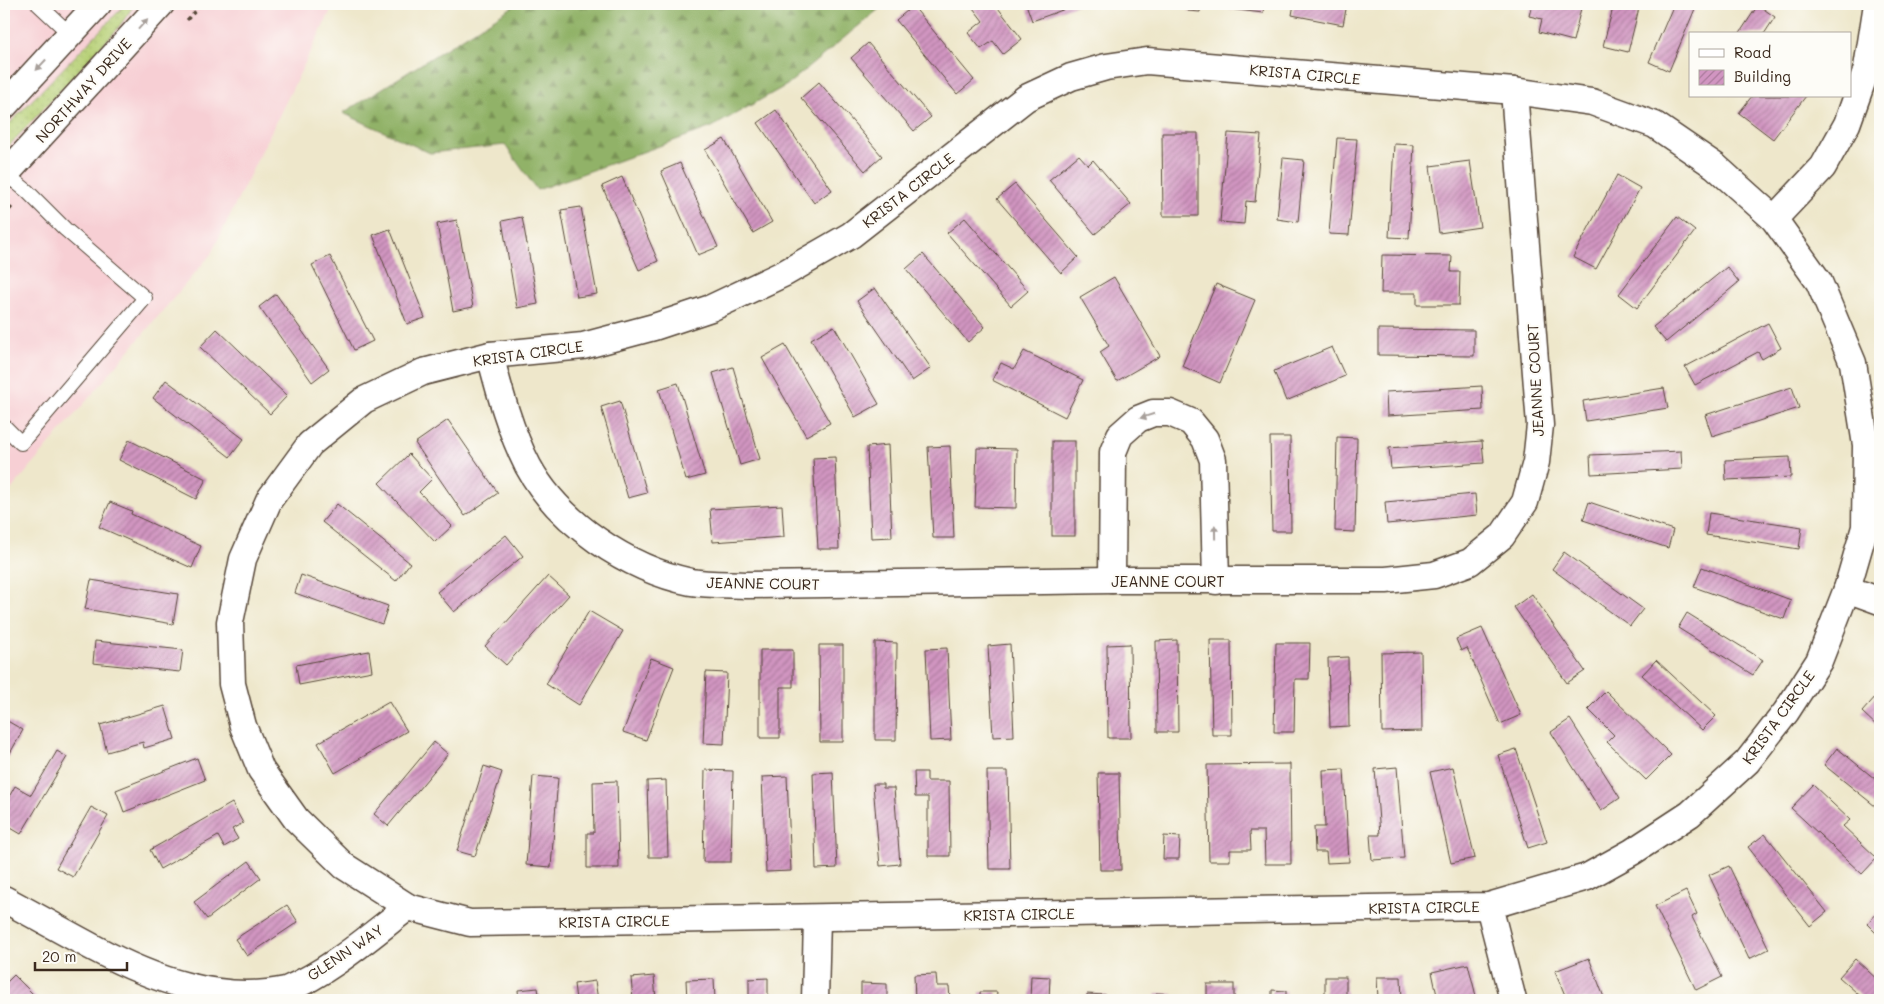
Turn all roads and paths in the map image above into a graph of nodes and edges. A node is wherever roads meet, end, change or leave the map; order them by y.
1 (38, 4) edge
2 (98, 4) edge
3 (161, 4) edge
4 (1877, 4) edge
5 (70, 34) junction
6 (1514, 91) junction
7 (4, 106) edge
8 (5, 175) edge
9 (1774, 219) junction
10 (490, 355) junction
11 (4, 426) edge
12 (1112, 580) junction
13 (1216, 580) junction
14 (1847, 589) junction
15 (1880, 601) edge
16 (4, 899) edge
17 (1489, 906) junction
18 (408, 907) junction
19 (817, 918) junction
20 (815, 1000) edge
21 (1513, 1000) edge

1 - 5 lane
2 - 5 street
8 -> 3 street, NORTHWAY DRIVE
4 - 9 street
5 -> 7 street
6 - 9 street, KRISTA CIRCLE
6 - 10 street, KRISTA CIRCLE
6 - 13 street, JEANNE COURT
8 - 11 lane
9 - 14 street, KRISTA CIRCLE
10 - 12 street, JEANNE COURT
10 - 18 street, KRISTA CIRCLE
12 - 13 street, JEANNE COURT
13 -> 12 street
14 - 15 street
14 - 17 street, KRISTA CIRCLE
16 - 18 street, GLENN WAY
17 - 19 street, KRISTA CIRCLE
17 - 21 street
18 - 19 street, KRISTA CIRCLE
19 - 20 street

